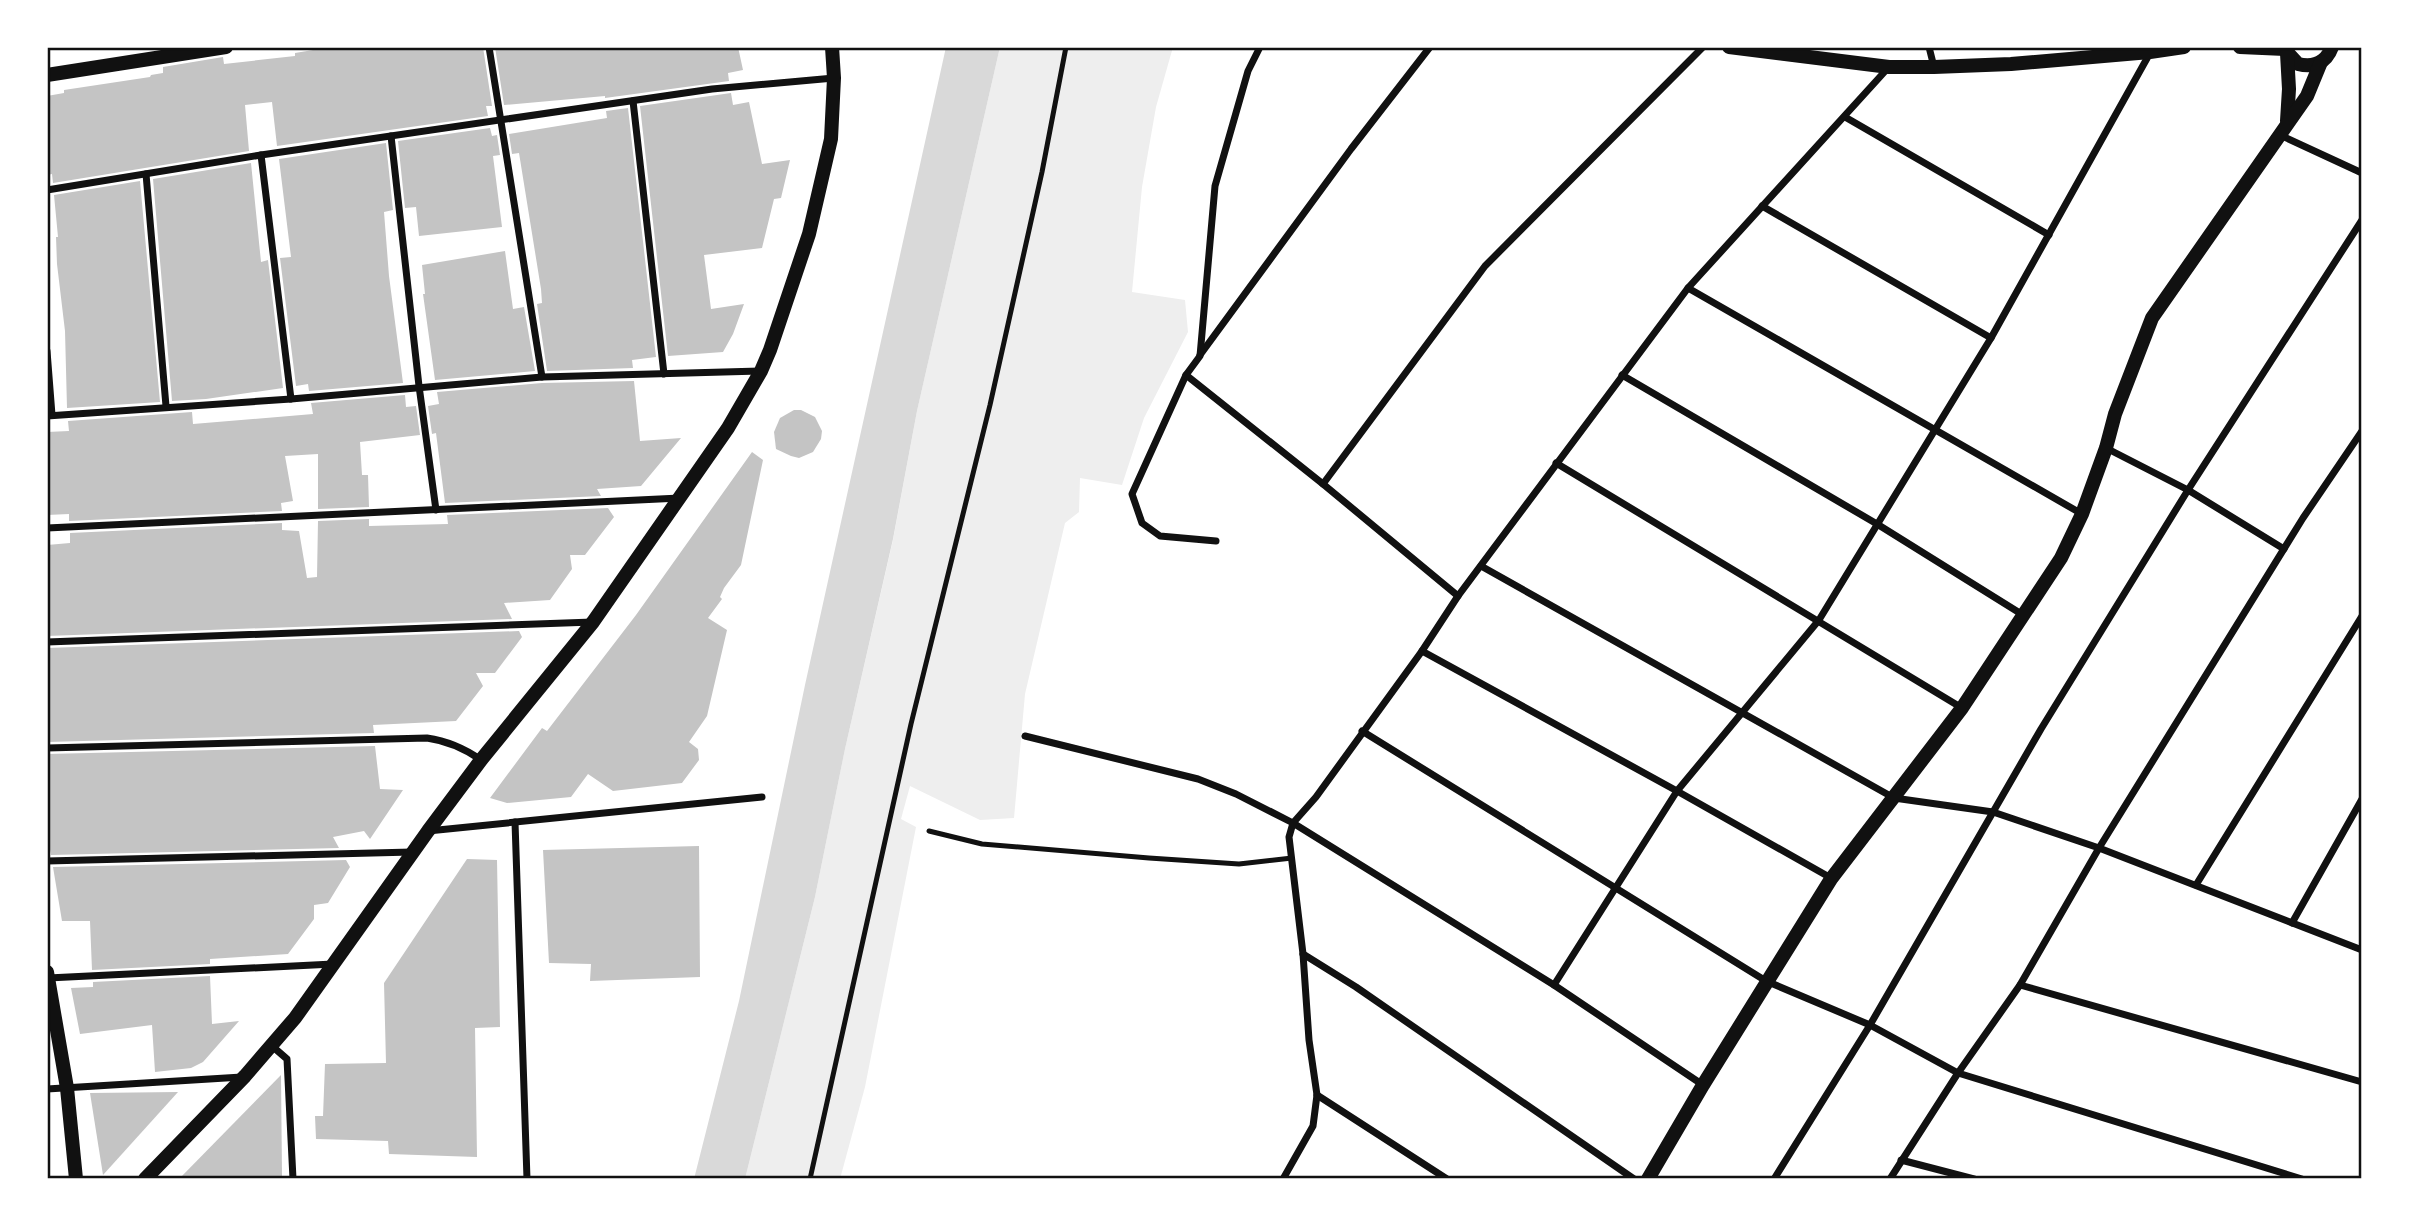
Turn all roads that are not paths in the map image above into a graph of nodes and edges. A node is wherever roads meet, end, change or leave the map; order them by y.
1 (226, 47) edge
2 (489, 47) edge
3 (832, 47) edge
4 (1066, 47) edge
5 (1260, 47) edge
6 (1430, 47) edge
7 (1703, 47) edge
8 (1729, 47) edge
9 (1930, 47) edge
10 (2184, 47) edge
11 (2240, 47) edge
12 (2333, 48) edge
13 (2285, 50) edge
14 (2150, 52) junction
15 (2321, 62) junction
16 (1889, 67) junction
17 (1934, 67) junction
18 (47, 75) edge
19 (834, 78) junction
20 (633, 101) junction
21 (1844, 117) junction
22 (499, 120) junction
23 (2283, 128) junction
24 (391, 136) junction
25 (261, 155) junction
26 (2362, 173) edge
27 (146, 174) junction
28 (47, 190) edge
29 (1762, 206) junction
30 (2362, 220) edge
31 (2049, 235) junction
32 (1688, 288) junction
33 (1991, 338) junction
34 (47, 351) edge
35 (1200, 356) junction
36 (761, 372) junction
37 (664, 374) junction
38 (1186, 375) junction
39 (1622, 375) junction
40 (542, 377) junction
41 (419, 386) junction
42 (291, 399) junction
43 (166, 407) junction
44 (50, 415) edge
45 (1935, 429) junction
46 (2361, 433) edge
47 (2106, 448) junction
48 (1556, 463) junction
49 (1324, 484) junction
50 (2188, 489) junction
51 (681, 498) junction
52 (436, 510) junction
53 (2082, 514) junction
54 (1877, 524) junction
55 (47, 528) edge
56 (1216, 541) dead end
57 (2284, 549) junction
58 (1481, 566) junction
59 (1458, 596) junction
60 (2024, 615) junction
61 (2362, 615) edge
62 (1819, 620) junction
63 (593, 622) junction
64 (47, 642) edge
65 (1422, 651) junction
66 (1962, 708) junction
67 (1742, 712) junction
68 (1362, 731) junction
69 (1025, 736) dead end
70 (47, 748) edge
71 (481, 760) junction
72 (1678, 791) junction
73 (761, 797) dead end
74 (1894, 798) junction
75 (2362, 799) edge
76 (1993, 812) junction
77 (515, 822) junction
78 (1293, 823) junction
79 (428, 831) junction
80 (929, 831) dead end
81 (2099, 848) junction
82 (413, 852) junction
83 (1292, 858) junction
84 (47, 861) edge
85 (1831, 878) junction
86 (2196, 886) junction
87 (1617, 888) junction
88 (2292, 922) junction
89 (2362, 950) edge
90 (1303, 954) junction
91 (334, 964) junction
92 (48, 976) edge
93 (1766, 981) junction
94 (1554, 985) junction
95 (2020, 985) junction
96 (1870, 1025) junction
97 (272, 1046) junction
98 (1958, 1073) junction
99 (245, 1076) junction
100 (2362, 1082) edge
101 (1703, 1084) junction
102 (67, 1088) junction
103 (47, 1089) edge
104 (1317, 1095) junction
105 (1901, 1160) junction
106 (76, 1179) edge
107 (145, 1179) edge
108 (293, 1179) edge
109 (527, 1179) edge
110 (810, 1179) edge
111 (1283, 1179) edge
112 (1447, 1179) edge
113 (1634, 1179) edge
114 (1648, 1179) edge
115 (1774, 1179) edge
116 (1891, 1179) edge
117 (1973, 1179) edge
118 (2302, 1179) edge

1 - 18 main road
2 - 22 street
3 - 19 main road
4 - 110 lane
5 - 35 street
6 - 35 street
7 - 49 street
8 - 16 main road
9 - 17 street
10 - 14 main road
11 - 13 main road
12 - 15 main road
13 - 15 main road
13 - 23 main road
14 - 17 main road
14 - 31 street
15 - 23 main road
16 - 17 main road
16 - 21 street
19 - 20 street
19 - 36 main road
20 - 22 street
20 - 37 street
21 - 29 street
21 - 31 street
22 - 24 street
22 - 40 street
23 - 26 street
23 - 47 main road
24 - 25 street
24 - 41 street
25 - 27 street
25 - 42 street
27 - 28 street
27 - 43 street
29 - 32 street
29 - 33 street
30 - 50 street
31 - 33 street
32 - 39 street
32 - 45 street
33 - 45 street
34 - 44 street
35 - 38 street
36 - 37 street
36 - 51 main road
37 - 40 street
38 - 49 street
38 - 56 street
39 - 48 street
39 - 54 street
40 - 41 street
41 - 42 street
41 - 52 street
42 - 43 street
43 - 44 street
45 - 53 street
45 - 54 street
46 - 57 street
47 - 50 street
47 - 53 main road
48 - 58 street
48 - 62 street
49 - 59 street
50 - 57 street
50 - 76 street
51 - 52 street
51 - 63 main road
52 - 55 street
53 - 60 main road
54 - 60 street
54 - 62 street
57 - 81 street
58 - 59 street
58 - 67 street
59 - 65 street
60 - 66 main road
61 - 86 street
62 - 66 street
62 - 67 street
63 - 64 street
63 - 71 main road
65 - 68 street
65 - 72 street
66 - 74 main road
67 - 72 street
67 - 74 street
68 - 78 street
68 - 87 street
69 - 78 street
70 - 71 street
71 - 79 main road
72 - 85 street
72 - 87 street
73 - 77 street
74 - 76 street
74 - 85 main road
75 - 88 street
76 - 81 street
76 - 96 street
77 - 79 street
77 - 109 street
78 - 83 street
78 - 94 street
79 - 82 main road
80 - 83 lane
81 - 86 street
81 - 95 street
82 - 84 street
82 - 91 main road
83 - 90 street
85 - 93 main road
86 - 88 street
87 - 93 street
87 - 94 street
88 - 89 street
90 - 104 street
90 - 113 street
91 - 92 street
91 - 97 main road
92 - 102 main road
93 - 96 street
93 - 101 main road
94 - 101 street
95 - 98 street
95 - 100 street
96 - 98 street
96 - 115 street
97 - 99 main road
97 - 108 street
98 - 105 street
98 - 118 street
99 - 102 street
99 - 107 main road
101 - 114 main road
102 - 103 street
102 - 106 main road
104 - 111 street
104 - 112 street
105 - 116 street
105 - 117 street

